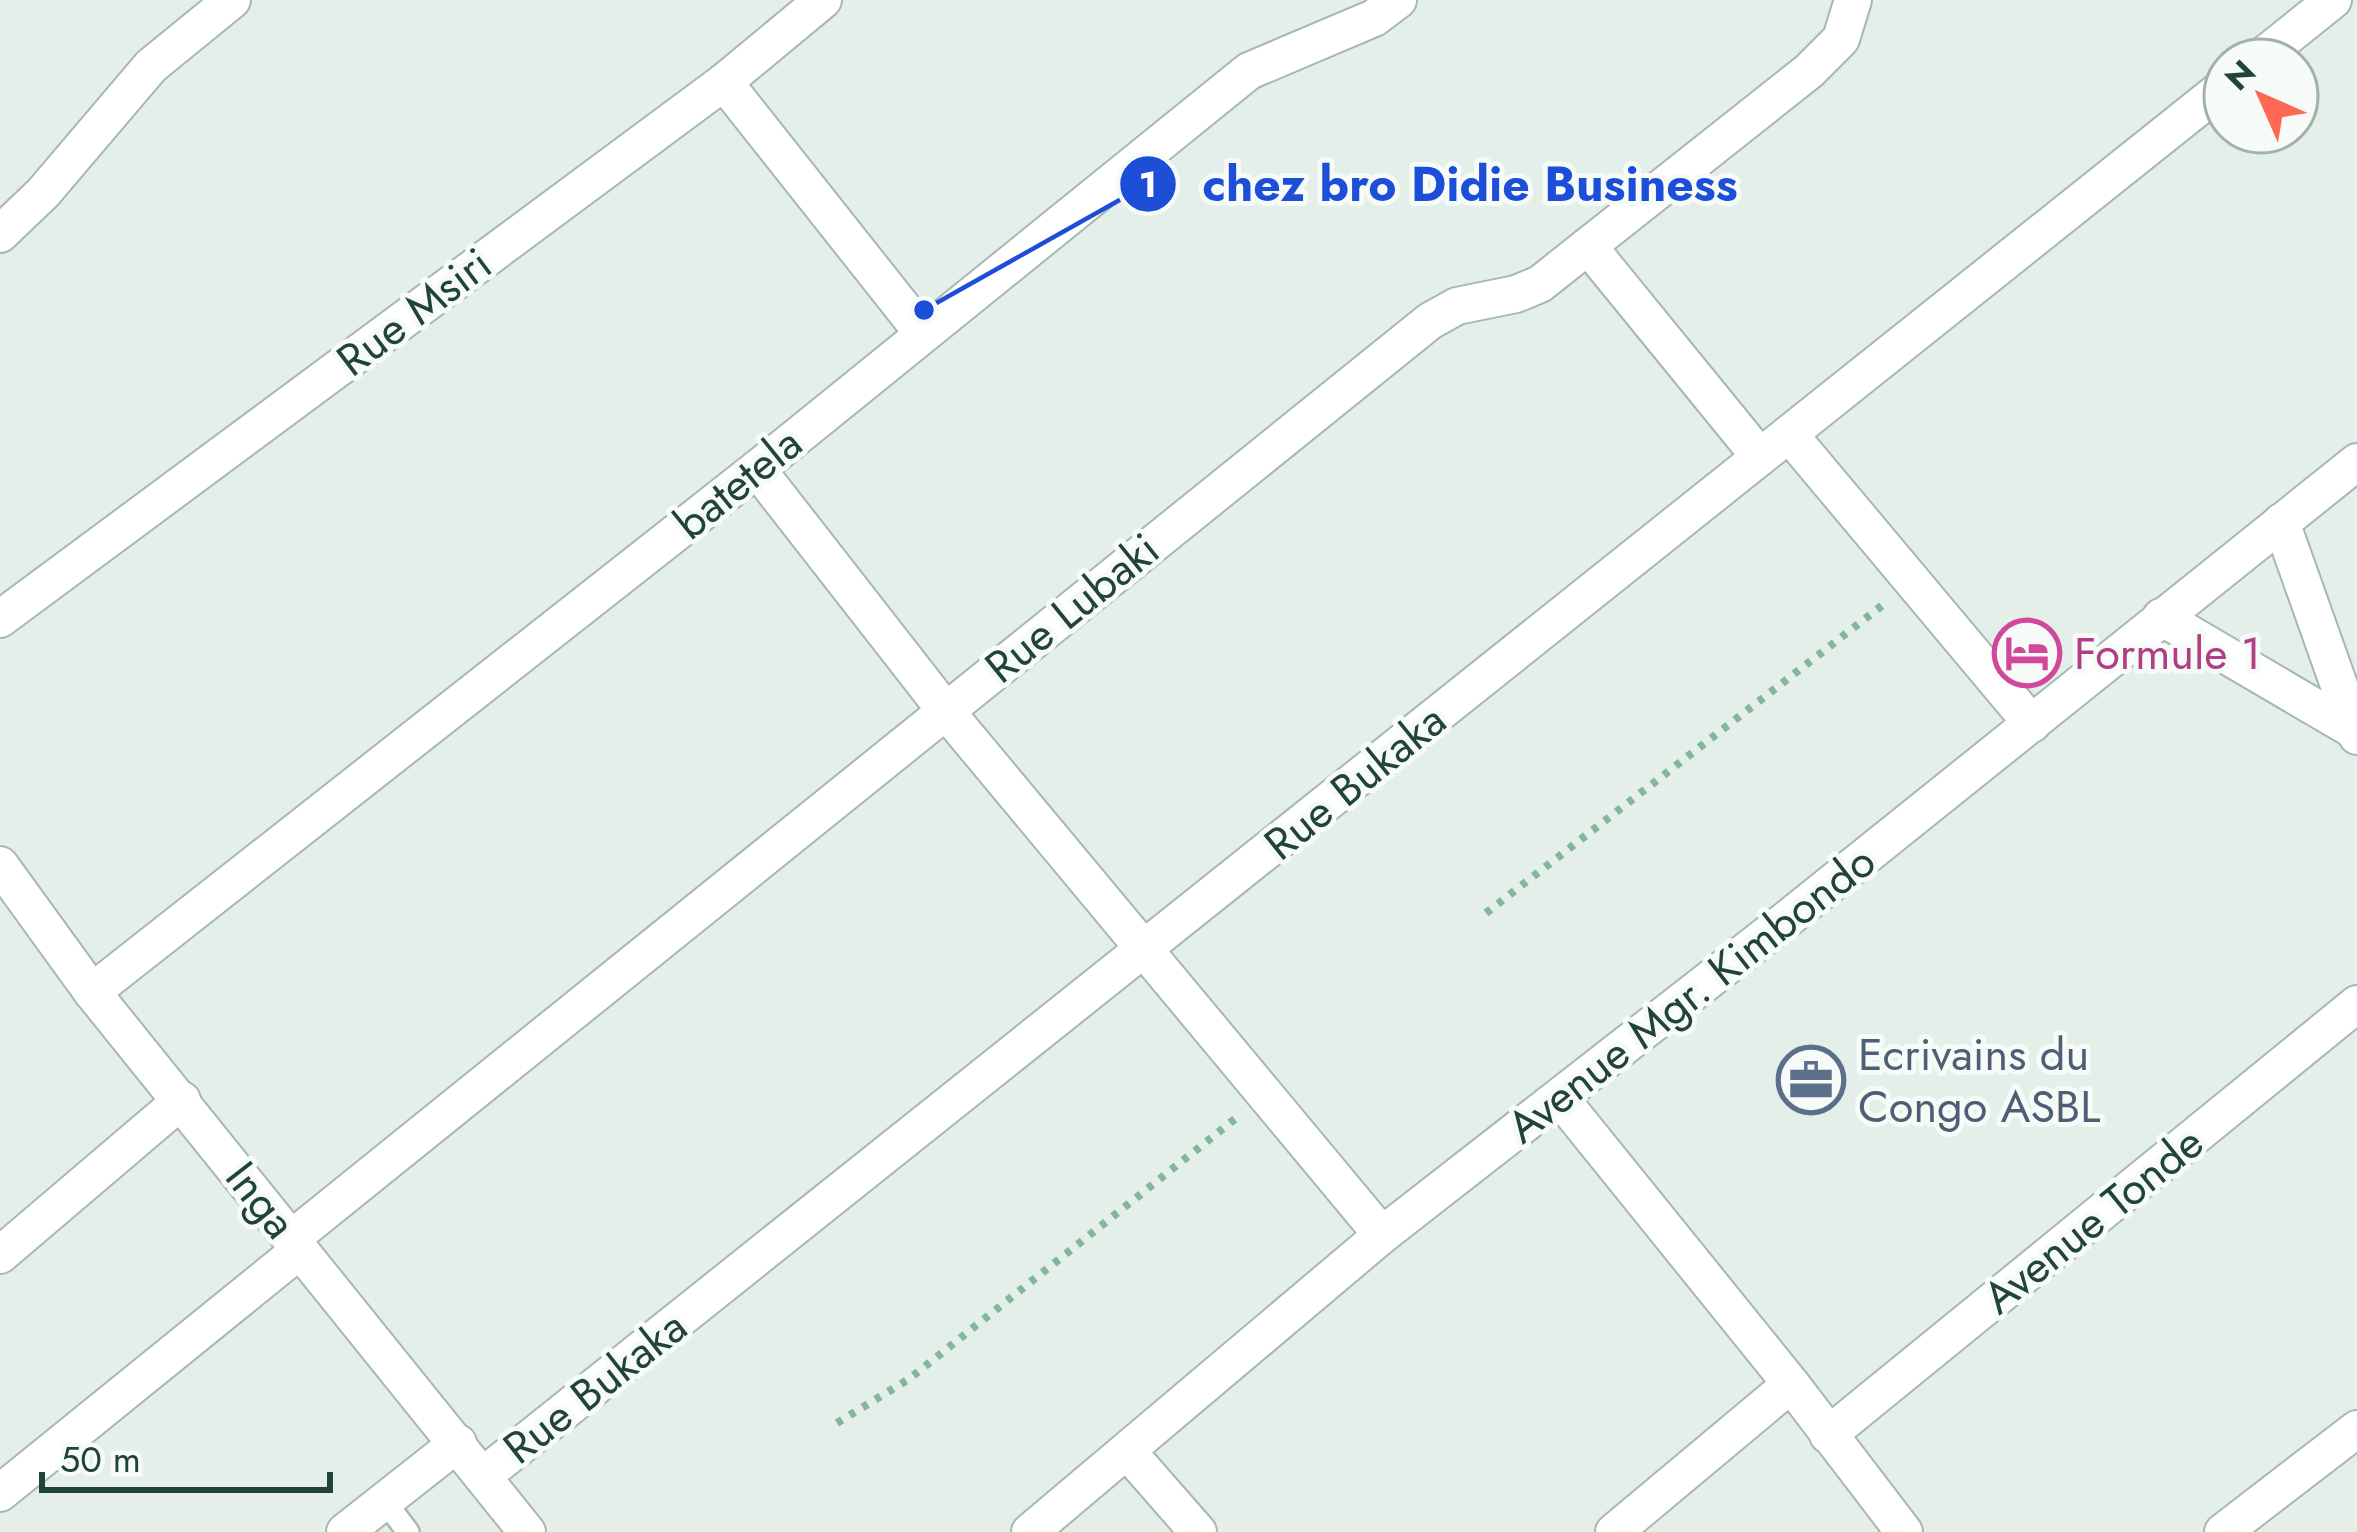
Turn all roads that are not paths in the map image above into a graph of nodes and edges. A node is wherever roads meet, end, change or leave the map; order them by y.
1 (232, 0) edge
2 (823, 0) edge
3 (1398, 0) edge
4 (1853, 0) edge
5 (2333, 0) edge
6 (2288, 36) edge
7 (724, 82) junction
8 (2201, 105) edge
9 (0, 234) edge
10 (1588, 246) junction
11 (922, 332) junction
12 (1774, 446) junction
13 (2357, 463) edge
14 (757, 469) junction
15 (2281, 522) junction
16 (2161, 617) junction
17 (0, 619) edge
18 (945, 710) junction
19 (2032, 724) junction
20 (2355, 732) edge
21 (0, 865) edge
22 (1144, 951) junction
23 (92, 992) junction
24 (2357, 1004) edge
25 (1560, 1098) junction
26 (182, 1100) junction
27 (1382, 1235) junction
28 (295, 1245) junction
29 (0, 1255) edge
30 (1791, 1384) junction
31 (2357, 1430) edge
32 (1828, 1436) junction
33 (458, 1444) junction
34 (1128, 1452) junction
35 (484, 1475) junction
36 (0, 1493) edge
37 (384, 1500) junction
38 (345, 1532) edge
39 (408, 1532) edge
40 (527, 1532) edge
41 (1030, 1532) edge
42 (1198, 1532) edge
43 (1614, 1532) edge
44 (1904, 1532) edge
45 (2222, 1532) edge

1 - 9 street
2 - 7 street, Rue Msiri
3 - 11 street, batetela
4 - 10 street, Rue Lubaki
5 - 6 street
7 - 11 street
7 - 17 street, Rue Msiri
8 - 12 street, Rue Bukaka
10 - 12 street
10 - 18 street, Rue Lubaki
11 - 14 street, batetela
12 - 19 street
12 - 22 street, Rue Bukaka
13 - 15 street, Avenue Mgr. Kimbondo
14 - 18 street
14 - 23 street, batetela
15 - 16 street, Avenue Mgr. Kimbondo
15 - 20 street
16 - 19 street, Avenue Mgr. Kimbondo
16 - 20 street
18 - 22 street
18 - 28 street, Rue Lubaki
19 - 25 street, Avenue Mgr. Kimbondo
21 - 23 street, Inga
22 - 27 street
22 - 35 street, Rue Bukaka
23 - 26 street, Inga
24 - 32 street, Avenue Tonde
25 - 27 street, Avenue Mgr. Kimbondo
25 - 30 street
26 - 28 street, Inga
26 - 29 street
27 - 34 street, Avenue Mgr. Kimbondo
28 - 33 street, Inga
28 - 36 street, Rue Lubaki
30 - 32 street
30 - 43 street
31 - 45 street
32 - 44 street
33 - 35 street, Inga
33 - 37 street
34 - 41 street, Avenue Mgr. Kimbondo
34 - 42 street
35 - 40 street, Inga
37 - 38 street
37 - 39 lane

